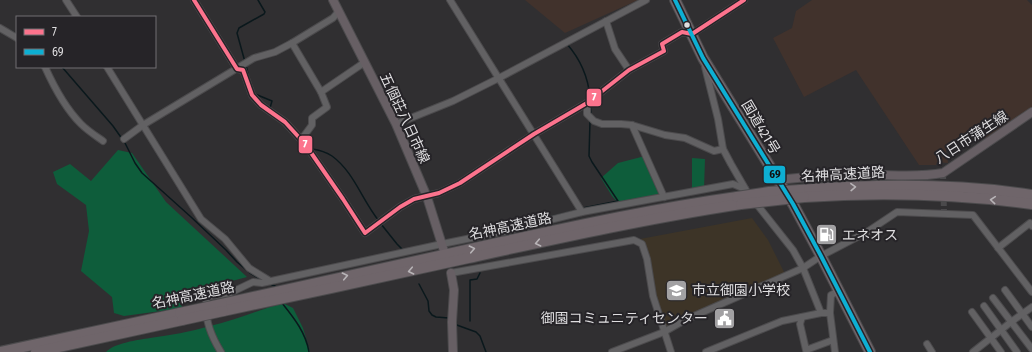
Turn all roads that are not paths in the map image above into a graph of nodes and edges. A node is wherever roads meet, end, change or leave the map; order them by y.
1 (66, 0) edge
2 (194, 0) edge
3 (333, 0) edge
4 (450, 0) edge
5 (646, 0) edge
6 (675, 0) edge
7 (744, 0) edge
8 (340, 11) junction
9 (76, 16) edge
10 (606, 21) junction
11 (0, 28) edge
12 (692, 34) junction
13 (16, 37) edge
14 (292, 43) junction
15 (702, 58) junction
16 (365, 62) junction
17 (45, 68) edge
18 (108, 68) edge
19 (237, 69) junction
20 (629, 70) junction
21 (499, 78) junction
22 (321, 92) junction
23 (588, 103) junction
24 (1032, 112) edge
25 (396, 124) junction
26 (143, 125) junction
27 (632, 125) junction
28 (534, 134) junction
29 (124, 139) dead end
30 (301, 140) junction
31 (104, 141) dead end
32 (723, 149) junction
33 (777, 180) junction
34 (921, 185) junction
35 (745, 188) junction
36 (1032, 190) edge
37 (802, 193) junction
38 (1032, 195) edge
39 (427, 197) junction
40 (664, 197) junction
41 (1032, 204) edge
42 (582, 212) junction
43 (1032, 226) edge
44 (443, 247) junction
45 (998, 248) junction
46 (822, 256) junction
47 (803, 268) junction
48 (451, 273) joint
49 (267, 282) junction
50 (1030, 284) edge
51 (1006, 290) dead end
52 (839, 291) junction
53 (1032, 292) edge
54 (993, 298) dead end
55 (984, 306) dead end
56 (1032, 307) edge
57 (972, 312) dead end
58 (830, 313) junction
59 (821, 314) junction
60 (1022, 314) junction
61 (802, 317) junction
62 (1011, 322) junction
63 (1032, 327) edge
64 (1001, 330) junction
65 (664, 332) junction
66 (88, 337) junction
67 (991, 338) junction
68 (833, 340) junction
69 (927, 344) dead end
70 (1032, 349) edge
71 (0, 352) edge
72 (36, 352) edge
73 (221, 352) edge
74 (453, 352) edge
75 (612, 352) edge
76 (670, 352) edge
77 (706, 352) edge
78 (835, 352) edge
79 (870, 352) edge
80 (932, 352) edge
81 (973, 352) edge
82 (1001, 352) edge
83 (1017, 352) edge

1 - 9 street
2 - 19 street
3 - 8 main road, 五個荘八日市線
4 - 21 street
5 - 10 street
6 - 12 highway, 国道421号
7 - 12 street
8 - 14 street
8 - 16 main road, 五個荘八日市線
10 - 20 street
10 - 21 street
11 - 13 street
12 - 15 highway, 国道421号
12 - 20 street
14 - 19 street
14 - 22 street
15 - 32 street
15 - 33 highway, 国道421号
16 - 22 street
16 - 25 main road, 五個荘八日市線
17 - 31 street
18 - 26 street
19 - 26 street
19 - 30 street
20 - 23 street
21 - 25 street
21 - 28 street
22 - 30 street
23 - 27 street
23 - 28 street
24 - 33 main road, 八日市蒲生線
25 - 39 main road, 五個荘八日市線
26 - 29 street
26 - 49 street
27 - 32 street
27 - 40 street
28 - 39 street
28 - 42 street
30 - 39 street
32 - 35 street
33 - 46 highway, 国道421号
34 - 36 highway
37 -> 34 highway, 名神高速道路
34 - 38 highway, 名神高速道路
35 - 40 street
35 - 47 street
41 -> 37 highway, 名神高速道路
37 - 66 highway, 名神高速道路, bridge
39 - 44 main road, 五個荘八日市線
40 - 42 street
42 - 44 street
43 - 45 street
44 - 49 street
45 - 46 street
45 - 50 street
46 - 47 street
46 - 52 highway, 国道421号
47 - 59 street
47 - 65 street
48 - 65 street
48 - 74 main road
49 - 73 street
50 - 53 street
51 - 60 street
52 - 58 street
52 - 79 highway, 国道421号
54 - 62 street
55 - 64 street
56 - 60 street
57 - 67 street
58 - 59 street
58 - 68 street
59 - 61 street
60 - 62 street
60 - 63 street
61 - 68 street
61 - 77 street
62 - 64 street
62 - 70 street
64 - 67 street
64 - 83 street
65 - 75 street
65 - 76 street
66 - 71 highway, 名神高速道路
66 - 72 highway, 名神高速道路
67 - 81 street
67 - 82 street
68 - 78 street
69 - 80 street

